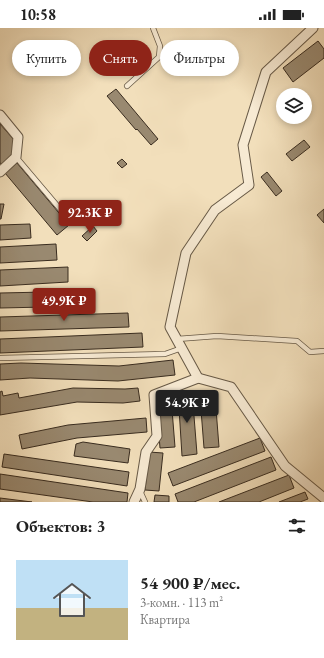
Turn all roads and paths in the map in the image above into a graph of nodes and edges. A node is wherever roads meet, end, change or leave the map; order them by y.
1 (152, 28) edge
2 (313, 28) edge
3 (127, 86) dead end
4 (0, 115) edge
5 (16, 157) junction
6 (0, 172) edge
7 (72, 222) dead end
8 (177, 339) junction
9 (182, 348) junction
10 (324, 351) edge
11 (0, 358) edge
12 (198, 378) junction
13 (140, 489) junction
14 (324, 498) edge
15 (134, 502) edge
16 (145, 502) edge

1 - 3 lane
2 - 8 street
4 - 5 street
5 - 6 street
5 - 7 lane
8 - 9 street
8 - 10 lane
9 - 11 lane
9 - 12 street
12 - 13 street
12 - 14 street
13 - 15 street
13 - 16 lane

